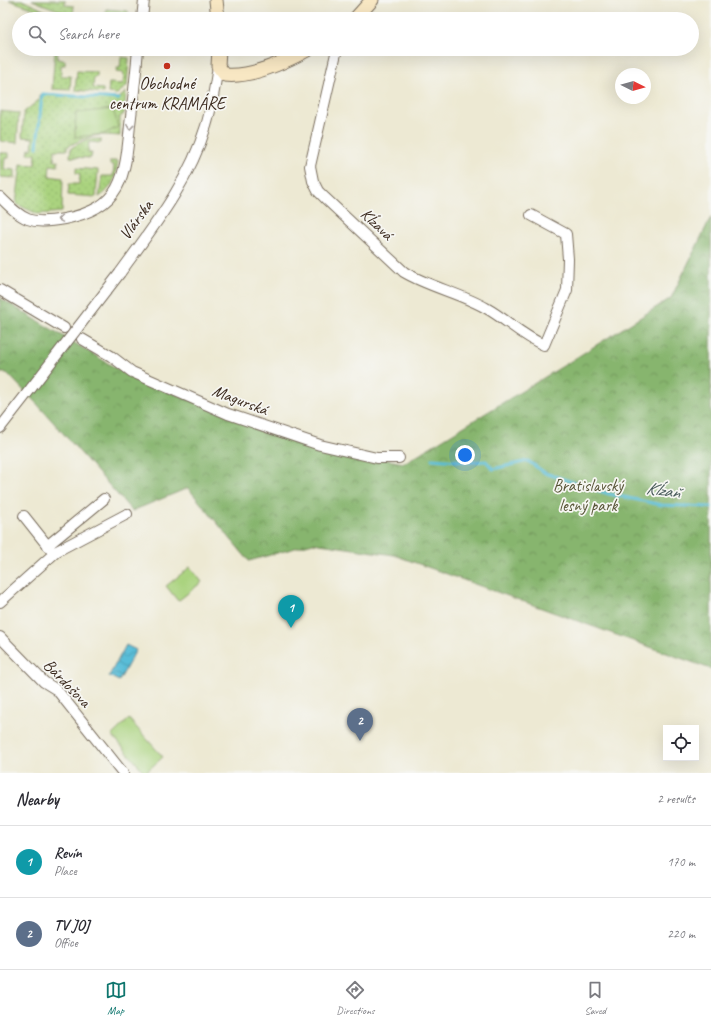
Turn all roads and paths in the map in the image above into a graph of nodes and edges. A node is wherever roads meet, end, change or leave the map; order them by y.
1 (144, 0) edge
2 (216, 0) edge
3 (372, 0) edge
4 (143, 12) edge
5 (217, 12) edge
6 (361, 12) edge
7 (137, 56) edge
8 (219, 56) edge
9 (294, 56) edge
10 (335, 56) edge
11 (218, 66) junction
12 (0, 197) edge
13 (530, 215) dead end
14 (0, 290) edge
15 (64, 328) dead end
16 (82, 339) dead end
17 (0, 428) edge
18 (399, 458) dead end
19 (104, 499) dead end
20 (127, 514) dead end
21 (24, 516) dead end
22 (50, 550) junction
23 (0, 602) edge
24 (0, 637) edge
25 (123, 773) edge

1 - 4 street
2 - 5 street
3 - 6 street
7 -> 12 street
8 - 11 street, Vlárska
9 - 11 street
10 - 13 street, Kĺzavá
11 - 17 street, Vlárska, bridge
14 - 15 street
16 - 18 street, Magurská
19 - 22 street
20 - 22 street
21 - 22 street
22 - 23 street
24 - 25 street, Bárdošova

